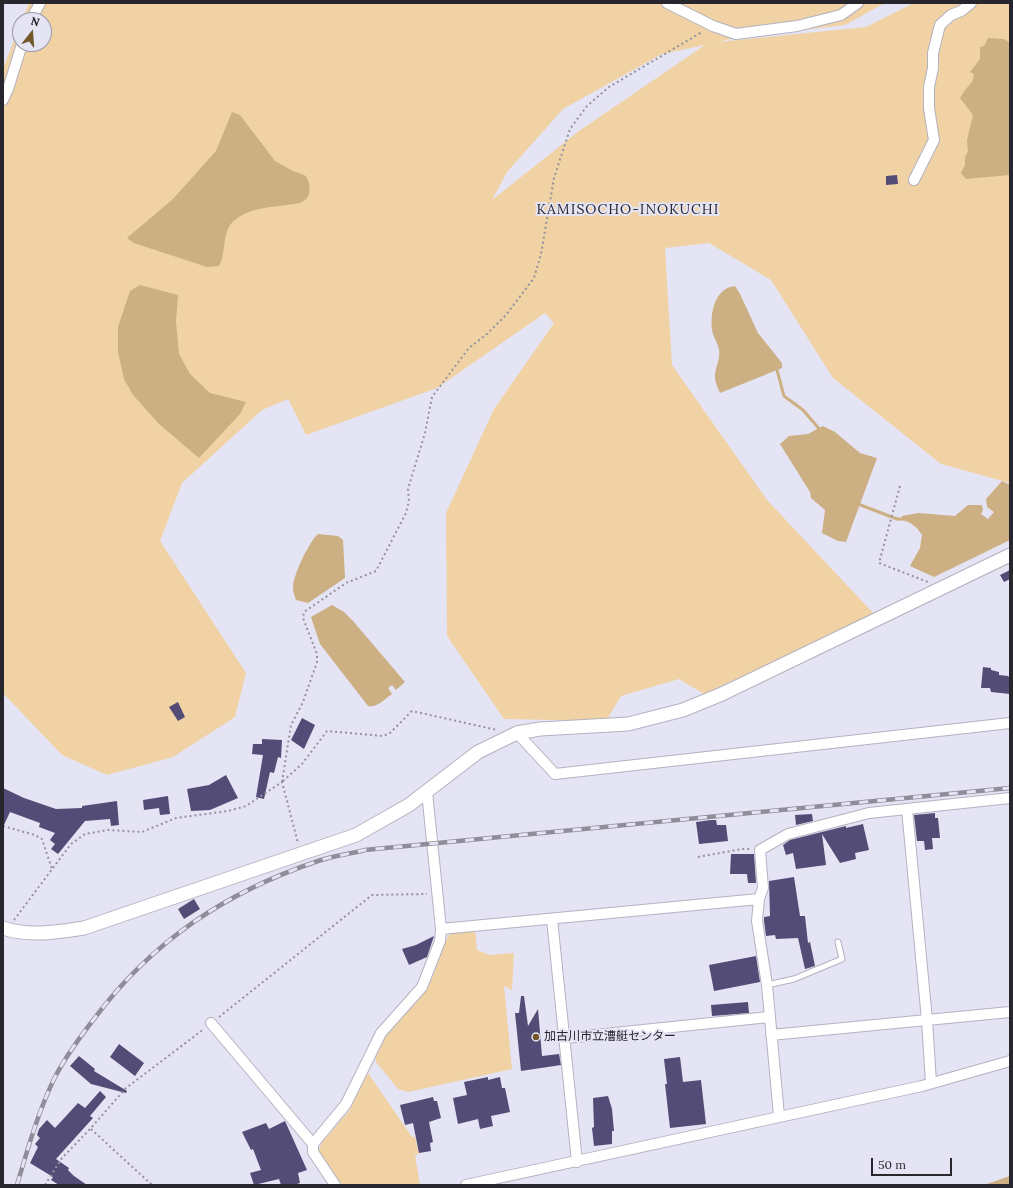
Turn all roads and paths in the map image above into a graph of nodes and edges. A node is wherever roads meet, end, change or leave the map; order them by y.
1 (40, 3) edge
2 (667, 3) edge
3 (858, 3) edge
4 (970, 3) edge
5 (35, 12) edge
6 (713, 26) junction
7 (20, 52) edge
8 (3, 100) edge
9 (914, 180) dead end
10 (900, 486) dead end
11 (1010, 555) edge
12 (939, 589) junction
13 (1010, 723) edge
14 (512, 735) junction
15 (282, 782) junction
16 (427, 792) junction
17 (1010, 798) edge
18 (907, 809) junction
19 (3, 826) edge
20 (760, 850) junction
21 (301, 853) junction
22 (698, 857) dead end
23 (52, 869) junction
24 (436, 894) junction
25 (759, 899) junction
26 (552, 919) junction
27 (5, 929) edge
28 (441, 929) junction
29 (838, 942) dead end
30 (766, 986) junction
31 (1010, 1012) edge
32 (769, 1017) junction
33 (927, 1020) junction
34 (211, 1023) junction
35 (771, 1035) junction
36 (566, 1038) junction
37 (1010, 1061) edge
38 (931, 1083) junction
39 (779, 1116) junction
40 (91, 1128) junction
41 (313, 1144) junction
42 (577, 1162) junction
43 (45, 1185) edge
44 (152, 1185) edge
45 (334, 1185) edge
46 (466, 1185) edge

1 - 5 street
2 - 6 street
3 - 6 street
4 - 9 street
6 - 15 path
7 - 8 street
10 - 12 path
11 - 12 street
12 - 14 street
13 - 14 street
14 - 15 path
14 - 16 street
15 - 21 path
15 - 23 path
16 - 21 street
16 - 24 street
17 - 18 street
18 - 20 street
18 - 33 street
19 - 23 path
20 - 22 path
20 - 25 street
21 - 27 street
23 - 27 path
24 - 28 street
24 - 34 path
25 - 26 street
25 - 30 street
26 - 28 street
26 - 36 street
28 - 41 street
29 - 30 lane
30 - 32 street
31 - 33 street
32 - 35 street
32 - 36 street
33 - 35 street
33 - 38 street
34 - 40 path
34 - 41 street
35 - 39 street
36 - 42 street
37 - 38 street
38 - 39 street
39 - 42 street
40 - 43 path
40 - 44 path
41 - 45 street
42 - 46 street

